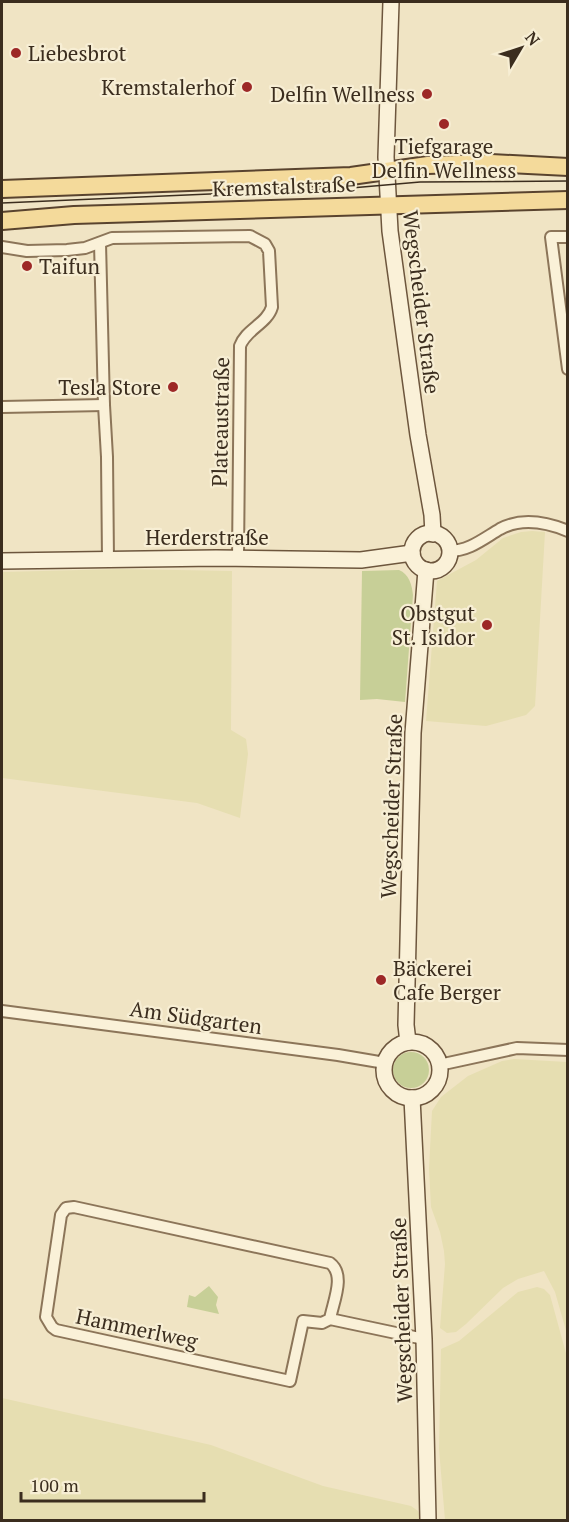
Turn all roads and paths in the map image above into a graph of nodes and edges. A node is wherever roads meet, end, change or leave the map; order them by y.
1 (391, 2) edge
2 (567, 167) edge
3 (387, 171) junction
4 (2, 189) edge
5 (567, 200) edge
6 (389, 205) junction
7 (2, 222) edge
8 (567, 237) edge
9 (100, 243) junction
10 (2, 247) edge
11 (567, 369) edge
12 (104, 405) junction
13 (2, 407) edge
14 (567, 531) edge
15 (433, 534) junction
16 (449, 551) junction
17 (412, 553) junction
18 (238, 558) junction
19 (108, 559) junction
20 (2, 561) edge
21 (426, 570) junction
22 (2, 1011) edge
23 (408, 1042) junction
24 (567, 1050) edge
25 (385, 1064) junction
26 (439, 1065) junction
27 (412, 1098) junction
28 (330, 1319) junction
29 (424, 1339) junction
30 (428, 1521) edge

1 - 3 street, Wegscheider Straße
2 - 3 main road
3 - 4 main road
3 - 6 street, Wegscheider Straße
5 - 6 main road, Kremstalstraße
6 - 7 main road, Kremstalstraße
6 - 15 street, Wegscheider Straße
8 - 11 street
9 - 10 street, Plateaustraße
9 - 12 street
9 - 18 street, Plateaustraße
12 - 13 street
12 - 19 street
14 - 16 street
15 - 16 street
15 - 17 street
16 - 21 street
17 - 18 street, Herderstraße
17 - 21 street
18 - 19 street, Herderstraße
19 - 20 street, Herderstraße
21 - 23 street, Wegscheider Straße
22 - 25 street, Am Südgarten
23 - 25 street
23 - 26 street
24 - 26 street
25 - 27 street
26 - 27 street
27 - 29 street, Wegscheider Straße
28 - 28 street, Hammerlweg
28 - 29 street, Hammerlweg
29 - 30 street, Wegscheider Straße

